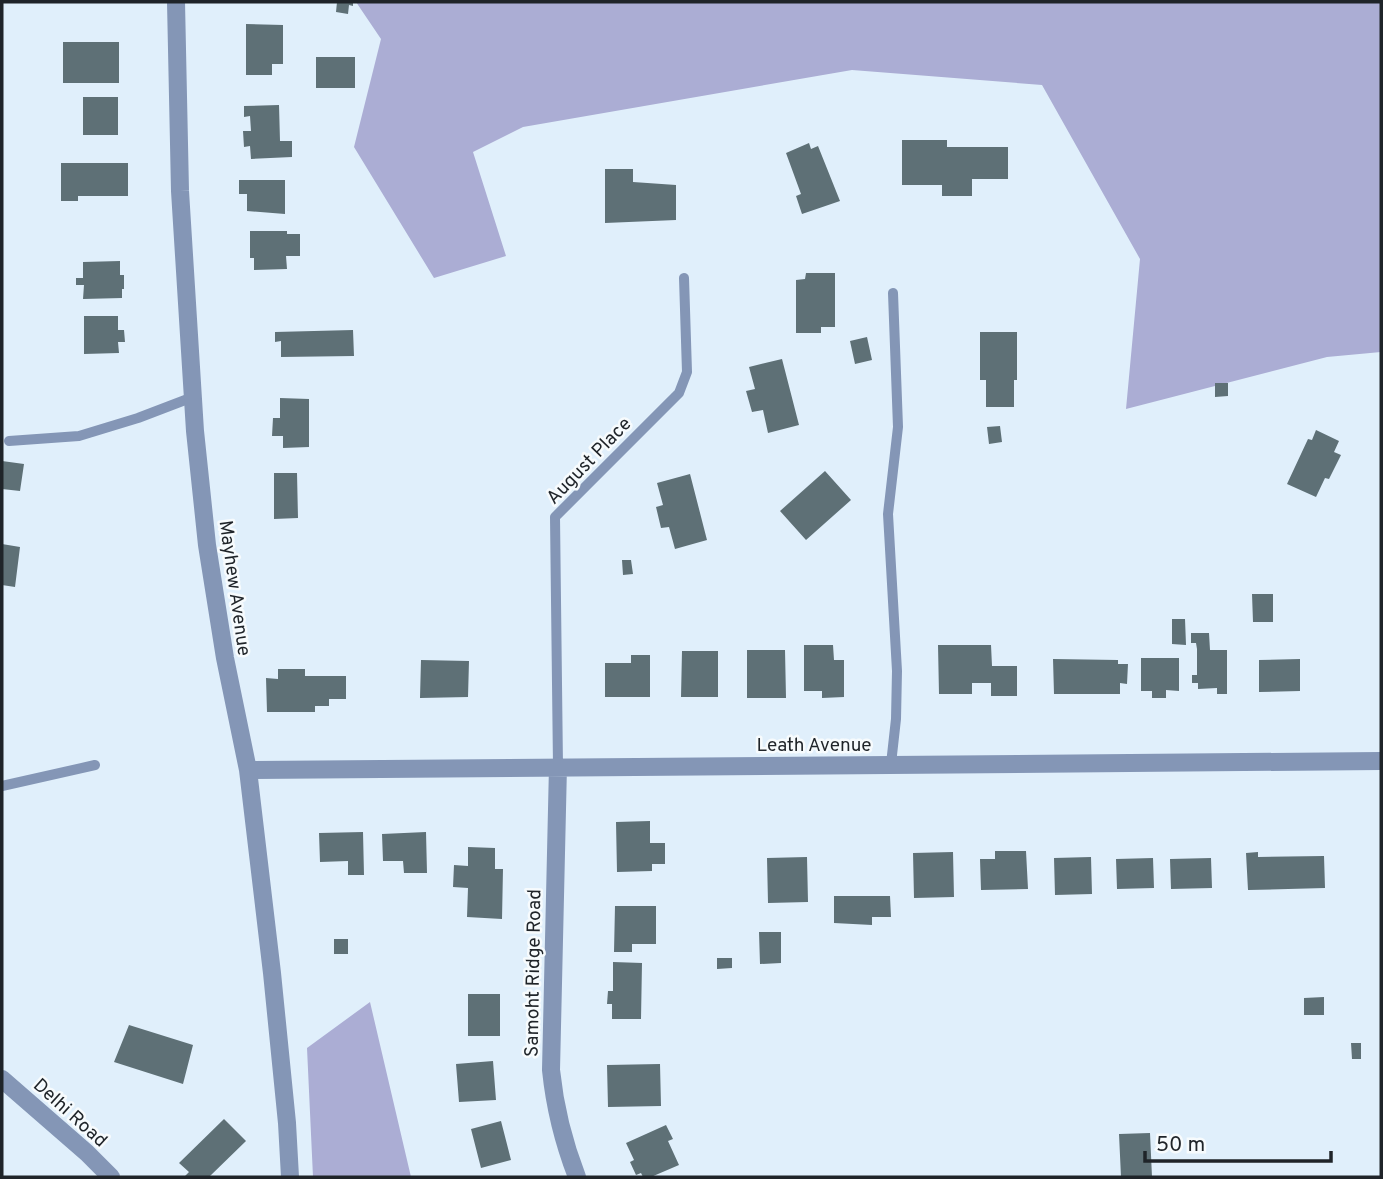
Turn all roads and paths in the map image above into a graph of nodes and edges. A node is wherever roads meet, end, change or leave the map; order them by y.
1 (176, 2) edge
2 (684, 278) dead end
3 (893, 293) dead end
4 (193, 397) junction
5 (9, 441) dead end
6 (1381, 761) edge
7 (891, 764) junction
8 (96, 765) dead end
9 (558, 766) junction
10 (248, 770) junction
11 (2, 786) edge
12 (2, 1079) edge
13 (111, 1177) edge
14 (290, 1177) edge
15 (577, 1177) edge

1 - 4 street, Mayhew Avenue
2 - 9 lane, August Place
3 - 7 lane
4 - 5 lane
4 - 10 street, Mayhew Avenue
6 - 7 street, Leath Avenue
7 - 9 street, Leath Avenue
8 - 11 lane
9 - 10 street, Leath Avenue
9 - 15 street, Samoht Ridge Road
10 - 14 street, Mayhew Avenue
12 - 13 street, Delhi Road

